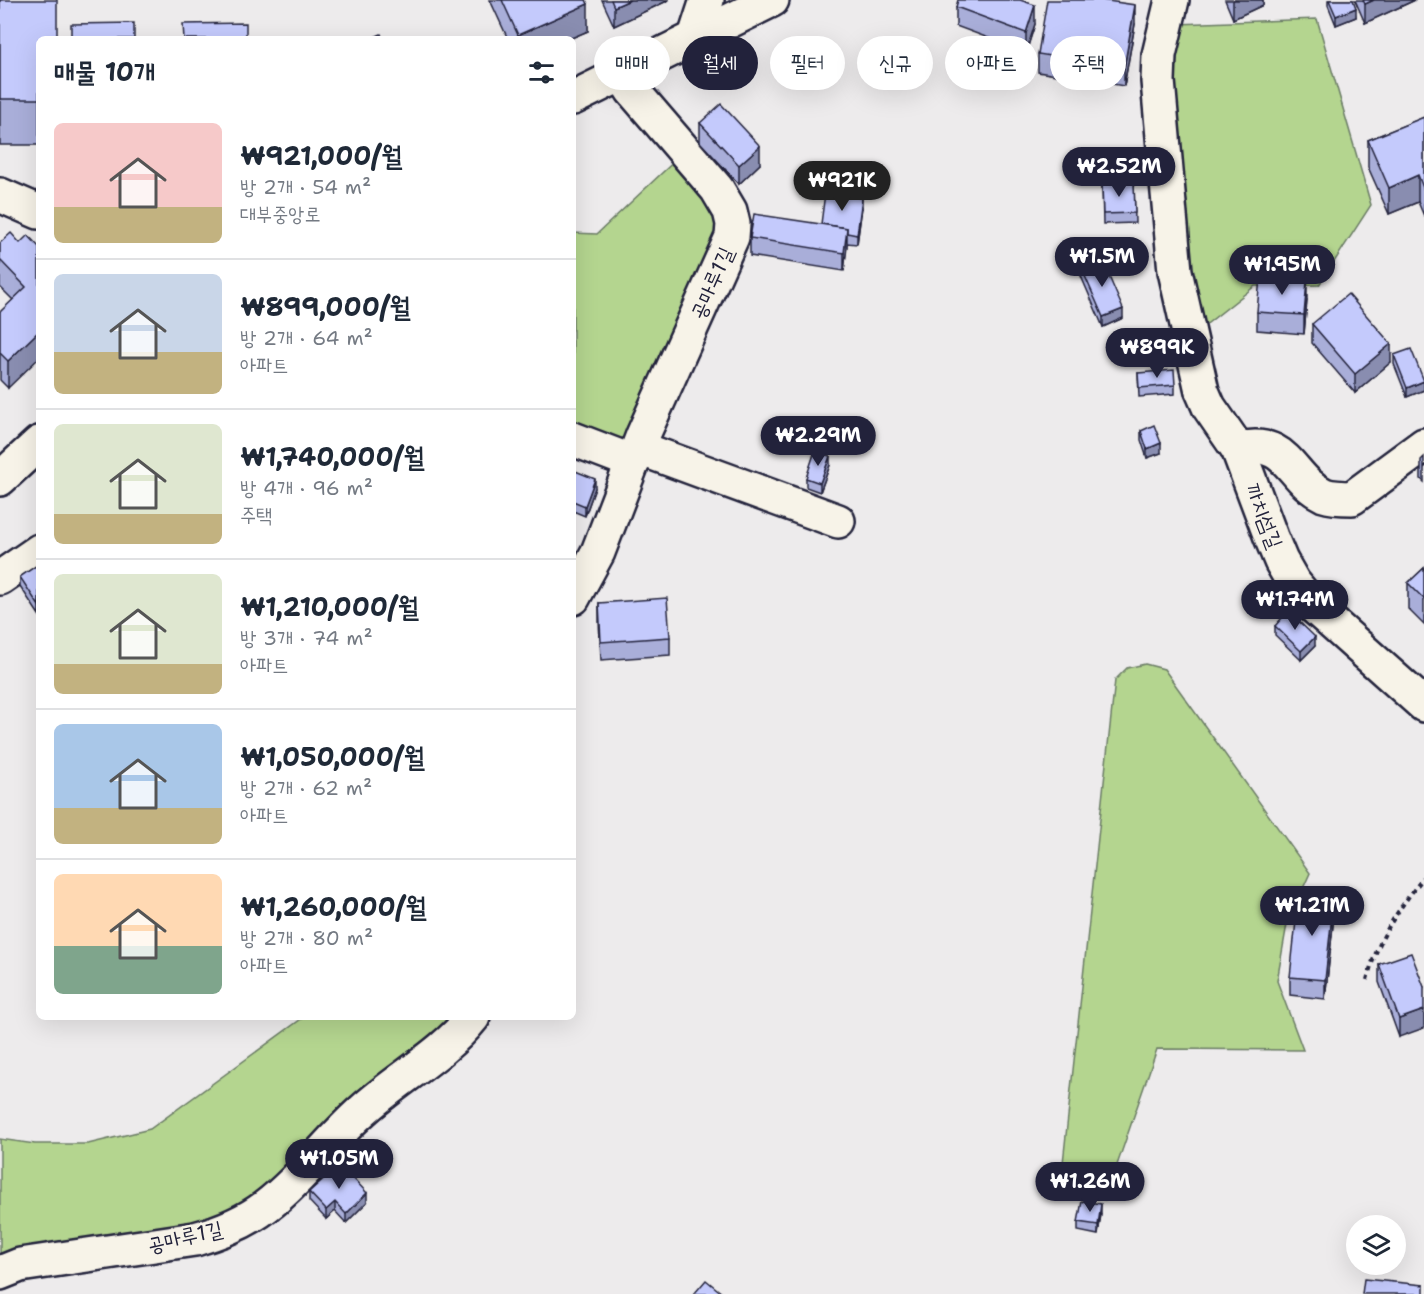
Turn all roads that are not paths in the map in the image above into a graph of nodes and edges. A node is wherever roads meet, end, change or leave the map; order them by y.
1 (707, 0) edge
2 (772, 0) edge
3 (1172, 0) edge
4 (695, 36) edge
5 (702, 36) edge
6 (594, 88) edge
7 (632, 90) edge
8 (576, 96) edge
9 (0, 195) edge
10 (36, 211) edge
11 (576, 440) edge
12 (1424, 445) edge
13 (36, 446) edge
14 (1238, 449) junction
15 (636, 455) junction
16 (0, 479) edge
17 (838, 520) dead end
18 (36, 553) edge
19 (0, 578) edge
20 (576, 592) edge
21 (1424, 705) edge
22 (470, 1020) edge
23 (0, 1274) edge

1 - 4 street
2 - 5 street
3 - 14 street, 까치섬길
6 - 8 street
7 - 15 street, 공마루1길
9 - 10 street
11 - 15 street
12 - 14 street, 까치섬길
13 - 16 street
14 - 21 street, 까치섬길
15 - 17 street
15 - 20 street, 공마루1길
18 - 19 street
22 - 23 street, 공마루1길

